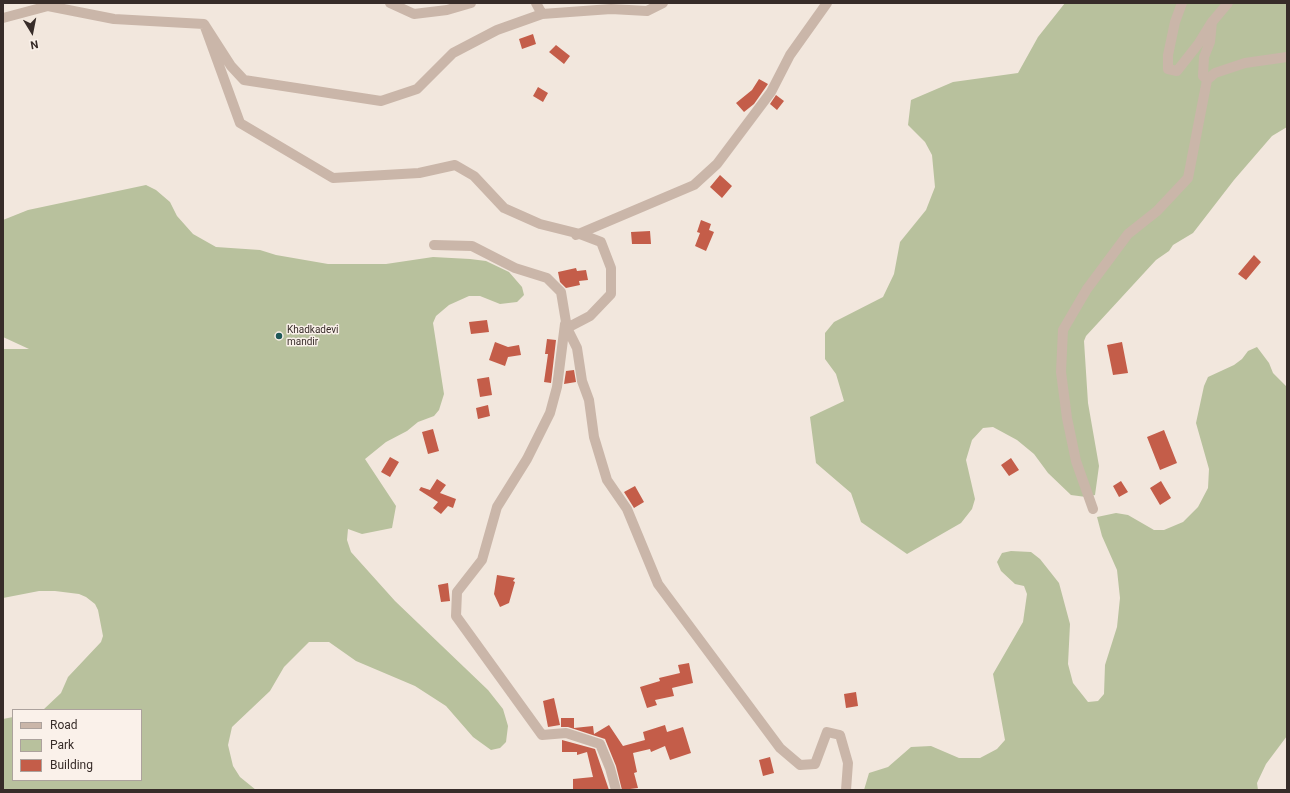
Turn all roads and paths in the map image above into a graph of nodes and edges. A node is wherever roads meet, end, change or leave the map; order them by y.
1 (390, 3) edge
2 (471, 3) edge
3 (536, 3) edge
4 (663, 3) edge
5 (827, 3) edge
6 (1182, 3) edge
7 (1228, 3) edge
8 (542, 14) junction
9 (3, 18) edge
10 (1212, 22) junction
11 (204, 24) junction
12 (1287, 57) edge
13 (1207, 80) junction
14 (577, 235) junction
15 (434, 245) dead end
16 (566, 324) junction
17 (1093, 509) dead end
18 (616, 790) edge
19 (846, 790) edge

1 - 2 street
3 - 8 street
4 - 8 street
5 - 14 street
6 - 10 street
7 - 10 street
8 - 11 street
9 - 11 street
10 - 13 street
11 - 14 street
12 - 13 street
13 - 17 street
14 - 16 street
15 - 16 street
16 - 18 street
16 - 19 street

